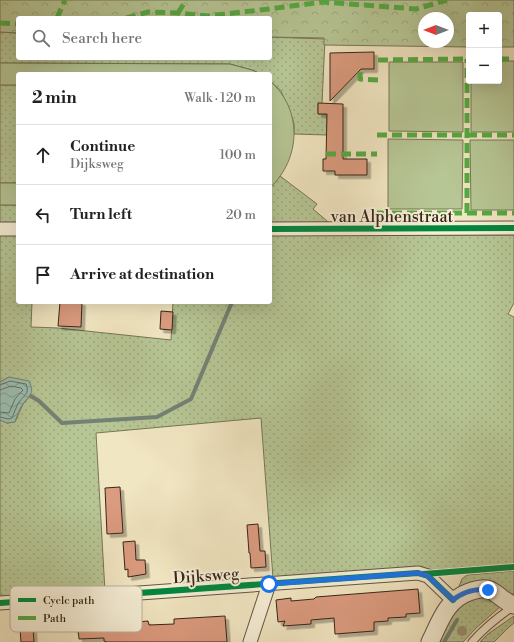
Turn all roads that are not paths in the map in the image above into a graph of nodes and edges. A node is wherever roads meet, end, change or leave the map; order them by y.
1 (514, 228) edge
2 (0, 229) edge
3 (16, 229) edge
4 (272, 229) edge
5 (269, 584) junction
6 (142, 593) edge
7 (453, 600) junction
8 (10, 602) edge
9 (0, 603) edge
10 (514, 606) edge
11 (250, 642) edge
12 (430, 642) edge
13 (472, 642) edge

1 - 4 street, van Alphenstraat
2 - 3 street
5 - 6 street, Dijksweg
5 - 7 street, Dijksweg
5 - 11 street
7 - 10 street
7 - 12 street
8 - 9 street, Dijksweg
10 - 13 lane

